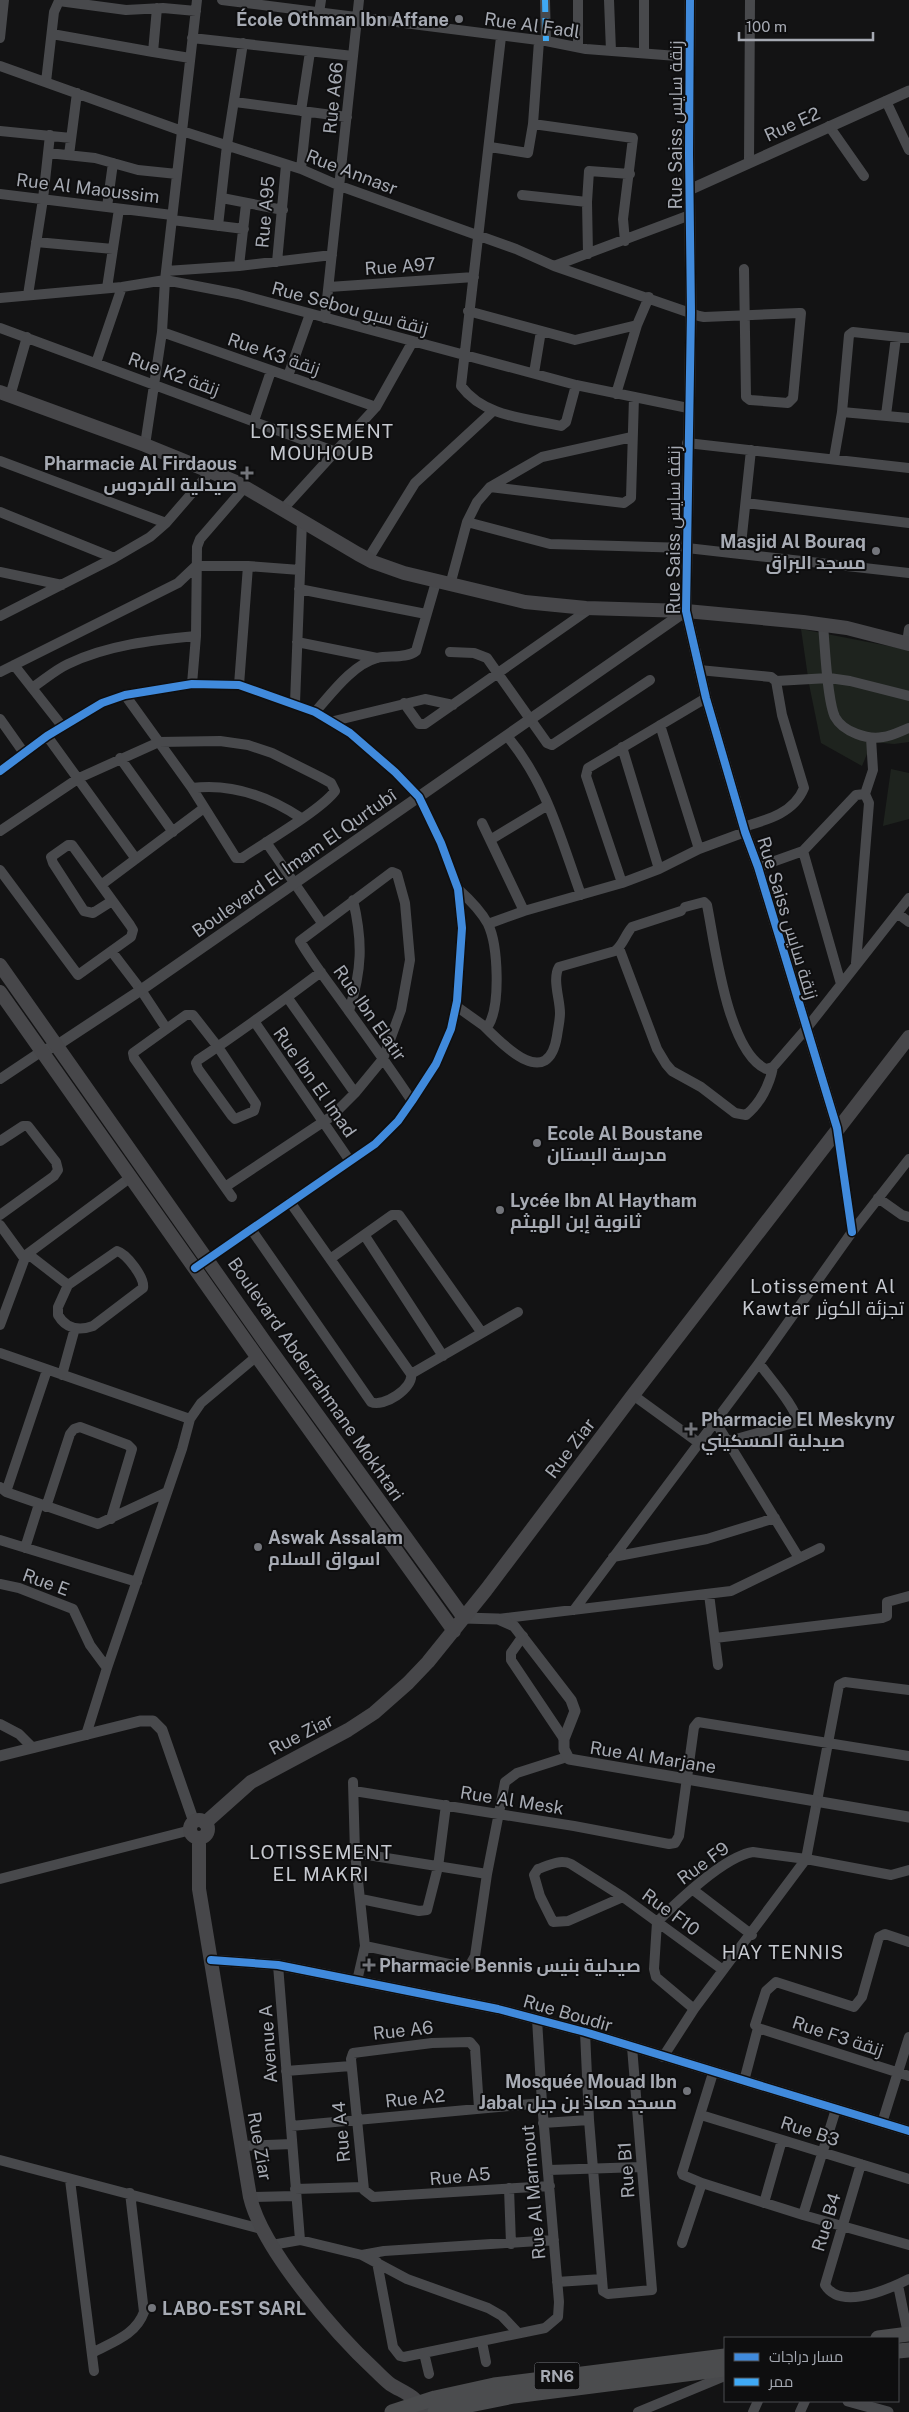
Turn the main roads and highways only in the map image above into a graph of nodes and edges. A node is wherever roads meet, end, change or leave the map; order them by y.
1 (5, 394) edge
2 (908, 643) edge
3 (0, 965) edge
4 (0, 992) edge
5 (909, 1037) edge
6 (342, 1450) junction
7 (330, 1458) junction
8 (380, 1503) junction
9 (368, 1513) junction
10 (464, 1618) junction
11 (454, 1631) junction
12 (908, 2334) edge
13 (886, 2337) edge
14 (724, 2356) edge
15 (724, 2369) edge
16 (390, 2384) junction
17 (422, 2407) edge
18 (395, 2412) edge
19 (435, 2412) edge

1 - 2 main road
3 - 6 main road, Boulevard Abderrahmane Mokhtari
4 - 7 main road, Boulevard Abderrahmane Mokhtari
5 - 10 main road, Rue Ziar
6 - 7 main road
6 - 8 main road, Boulevard Abderrahmane Mokhtari
7 - 9 main road, Boulevard Abderrahmane Mokhtari
8 - 9 main road
8 - 10 main road, Boulevard Abderrahmane Mokhtari
9 - 11 main road, Boulevard Abderrahmane Mokhtari
10 - 11 main road, Rue Ziar
11 - 16 main road, Rue Ziar
12 - 13 main road
14 - 17 main road, RN6
15 - 19 main road, RN6
16 - 17 main road, Rue Ziar
16 - 18 main road
17 - 18 main road, RN6

